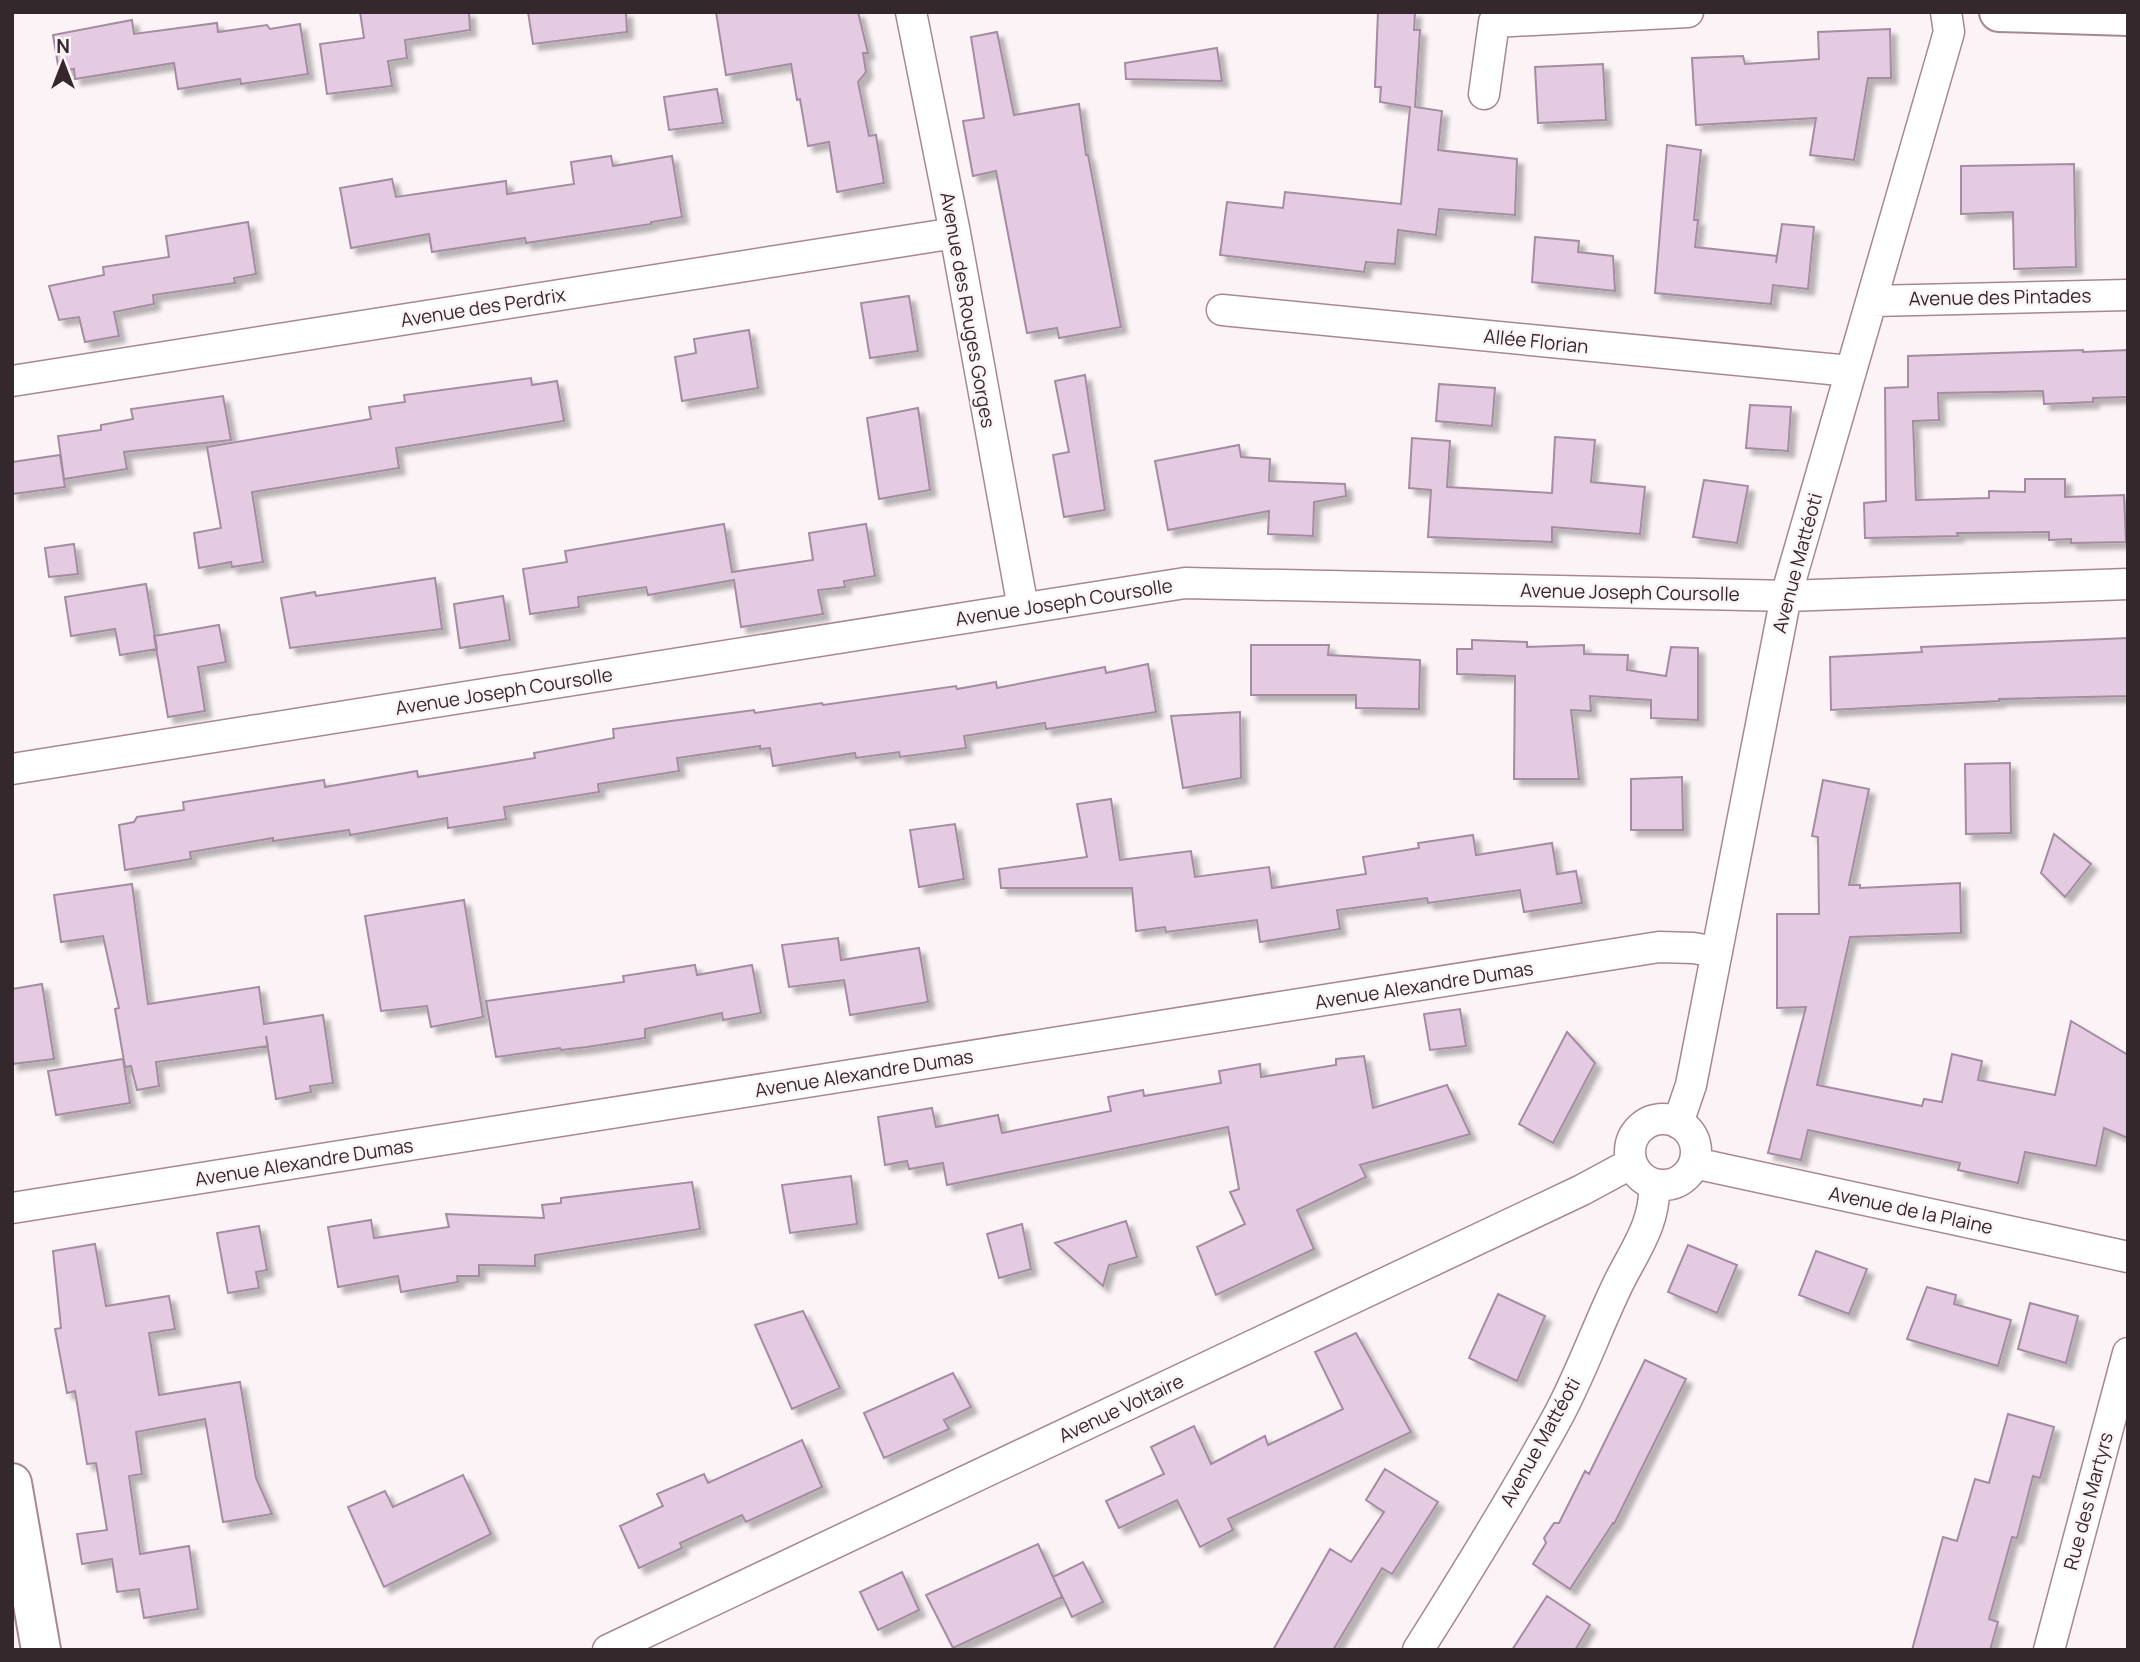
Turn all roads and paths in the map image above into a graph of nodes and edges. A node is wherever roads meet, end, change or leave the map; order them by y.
1 (911, 12) edge
2 (1688, 12) edge
3 (1946, 12) edge
4 (1999, 12) edge
5 (2128, 16) edge
6 (1484, 94) dead end
7 (955, 233) junction
8 (2128, 295) edge
9 (1872, 301) junction
10 (1222, 310) dead end
11 (1850, 371) junction
12 (12, 381) edge
13 (2128, 584) edge
14 (1786, 596) junction
15 (1023, 608) junction
16 (12, 769) edge
17 (1717, 952) junction
18 (1678, 1122) junction
19 (1632, 1163) junction
20 (1694, 1163) junction
21 (1654, 1185) junction
22 (12, 1208) edge
23 (2128, 1257) edge
24 (2128, 1353) edge
25 (12, 1483) edge
26 (40, 1650) edge
27 (608, 1650) edge
28 (1418, 1650) edge
29 (2049, 1650) edge

1 - 7 street, Avenue des Rouges Gorges
2 - 6 street
3 - 9 street, Avenue Mattéoti
4 - 5 street
7 - 12 street, Avenue des Perdrix
7 - 15 street, Avenue des Rouges Gorges
8 - 9 street, Avenue des Pintades
9 - 11 street, Avenue Mattéoti
10 - 11 street, Allée Florian
11 - 14 street, Avenue Mattéoti
13 - 14 street, Avenue Joseph Coursolle
14 - 15 street, Avenue Joseph Coursolle
14 - 17 street, Avenue Mattéoti
15 - 16 street, Avenue Joseph Coursolle
17 - 18 street, Avenue Mattéoti
17 - 22 street, Avenue Alexandre Dumas
18 - 19 street
18 - 20 street
19 - 21 street
19 - 27 street, Avenue Voltaire
20 - 21 street
20 - 23 street, Avenue de la Plaine
21 - 28 street, Avenue Mattéoti
24 - 29 street, Rue des Martyrs
25 - 26 street

